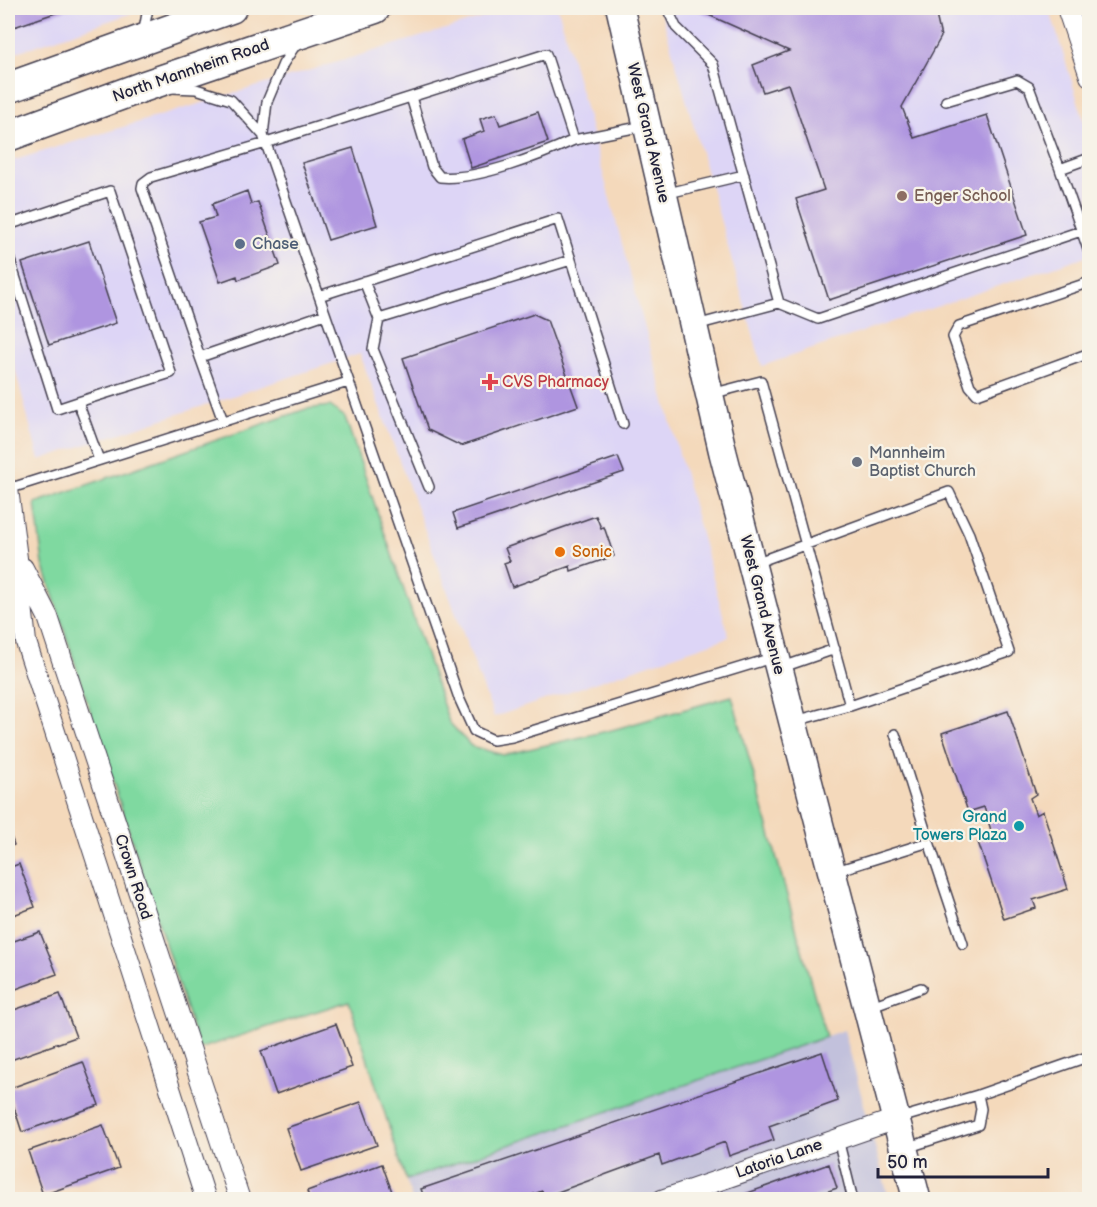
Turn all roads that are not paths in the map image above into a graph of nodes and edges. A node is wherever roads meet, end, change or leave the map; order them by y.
1 (148, 8) edge
2 (375, 8) edge
3 (620, 8) edge
4 (667, 8) edge
5 (1067, 8) edge
6 (210, 12) edge
7 (304, 32) junction
8 (142, 39) junction
9 (1089, 76) edge
10 (142, 87) junction
11 (8, 88) edge
12 (411, 97) junction
13 (946, 101) dead end
14 (646, 126) junction
15 (8, 136) edge
16 (264, 139) junction
17 (574, 140) junction
18 (1089, 158) edge
19 (1060, 169) junction
20 (744, 175) junction
21 (662, 194) junction
22 (8, 225) edge
23 (1081, 231) junction
24 (8, 254) edge
25 (1089, 255) edge
26 (571, 260) junction
27 (364, 281) junction
28 (1089, 282) edge
29 (319, 296) junction
30 (779, 303) junction
31 (325, 314) junction
32 (380, 319) junction
33 (692, 326) junction
34 (1089, 353) edge
35 (200, 357) junction
36 (348, 382) junction
37 (709, 394) junction
38 (78, 402) junction
39 (223, 421) junction
40 (623, 424) dead end
41 (99, 460) junction
42 (429, 487) dead end
43 (8, 489) edge
44 (806, 545) junction
45 (12, 559) edge
46 (751, 564) junction
47 (835, 649) junction
48 (777, 663) junction
49 (850, 706) junction
50 (792, 722) junction
51 (895, 734) dead end
52 (929, 842) junction
53 (831, 872) junction
54 (963, 944) dead end
55 (921, 988) dead end
56 (867, 1008) junction
57 (1089, 1056) edge
58 (978, 1095) junction
59 (896, 1119) junction
60 (838, 1139) junction
61 (904, 1149) junction
62 (206, 1200) edge
63 (240, 1200) edge
64 (662, 1200) edge
65 (853, 1200) edge
66 (917, 1200) edge

1 - 8 lane
2 - 7 main road, North Mannheim Road
3 - 14 main road, West Grand Avenue
4 - 20 lane
5 - 9 street
6 - 8 main road
7 - 10 main road, North Mannheim Road
7 - 16 lane
8 - 11 main road
10 - 15 main road, North Mannheim Road
10 - 16 lane
12 - 16 lane
12 - 17 lane
12 - 17 lane
13 - 19 lane
14 - 17 lane
14 - 21 main road, West Grand Avenue
16 - 29 lane
16 - 35 lane
18 - 19 lane
19 - 23 lane
20 - 21 lane
20 - 30 lane
21 - 33 main road, West Grand Avenue
22 - 38 lane
23 - 25 lane
23 - 30 lane
24 - 38 lane
26 - 27 lane
26 - 32 lane
26 - 40 lane
27 - 29 lane
27 - 32 lane
28 - 34 lane
29 - 31 lane
30 - 33 lane
31 - 35 lane
31 - 36 lane
32 - 42 lane
33 - 37 main road, West Grand Avenue
35 - 39 lane
36 - 39 lane
36 - 48 lane
37 - 44 lane
37 - 46 main road, West Grand Avenue
38 - 41 lane
39 - 41 lane
41 - 43 lane
43 - 45 street, Crown Road
44 - 46 lane
44 - 47 lane
44 - 49 lane
45 - 62 street, Crown Road
45 - 63 street, Crown Road
46 - 48 main road, West Grand Avenue
47 - 48 lane
47 - 49 lane
48 - 50 main road, West Grand Avenue
49 - 50 lane
50 - 53 main road, West Grand Avenue
51 - 52 lane
52 - 53 lane
52 - 54 lane
53 - 56 main road, West Grand Avenue
55 - 56 lane
56 - 59 main road, West Grand Avenue
57 - 58 lane
58 - 59 lane
58 - 61 lane
59 - 60 street, Latoria Lane
59 - 61 main road, West Grand Avenue
60 - 64 street, Latoria Lane
60 - 65 lane
61 - 66 main road, West Grand Avenue

